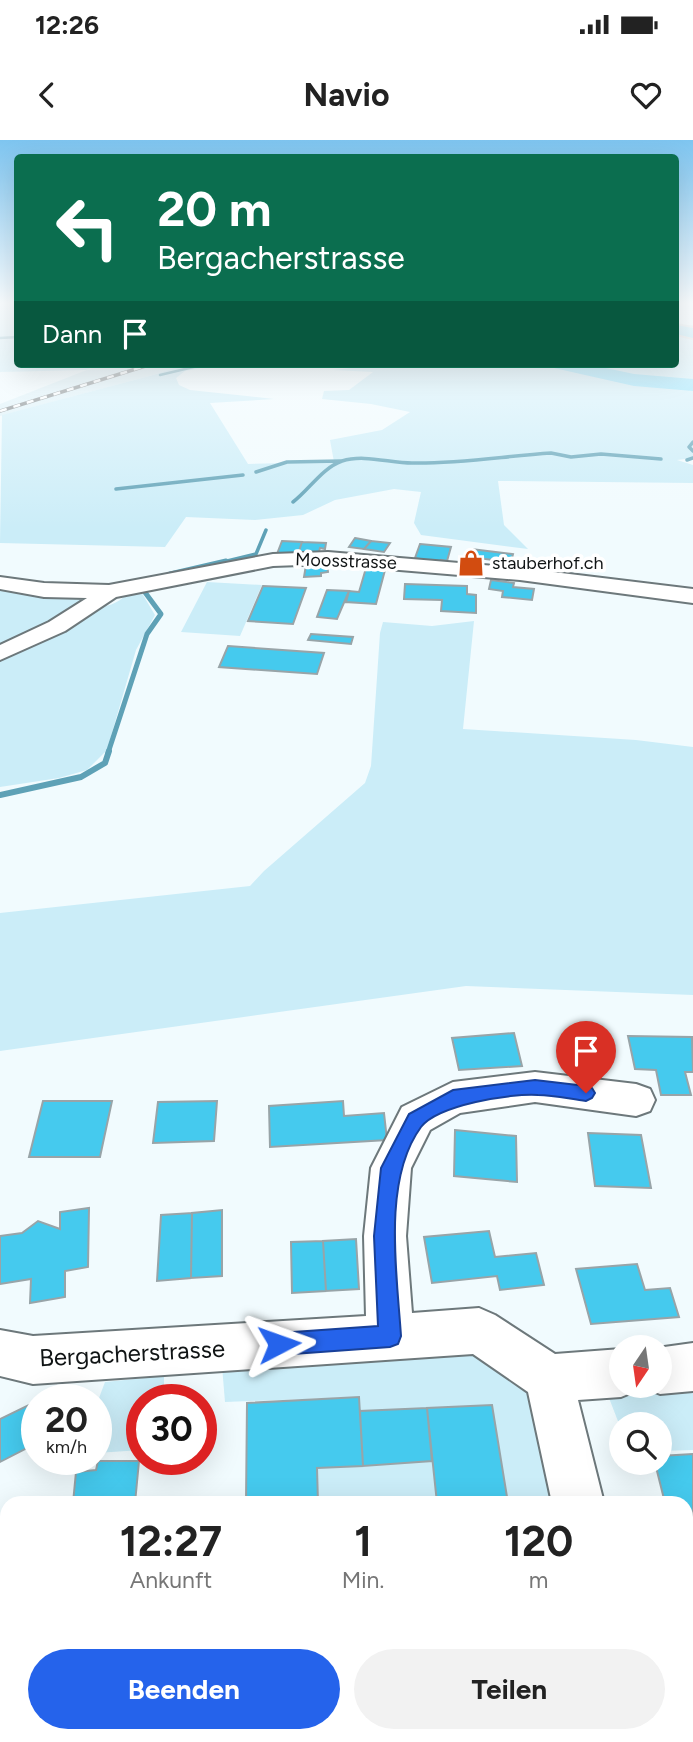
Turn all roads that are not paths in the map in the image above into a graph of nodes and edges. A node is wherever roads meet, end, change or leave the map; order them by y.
1 (0, 583) edge
2 (109, 592) junction
3 (693, 596) edge
4 (0, 653) edge
5 (636, 1100) dead end
6 (390, 1336) junction
7 (0, 1353) edge
8 (693, 1367) edge
9 (672, 1369) edge
10 (609, 1374) edge
11 (549, 1378) junction
12 (576, 1496) edge

1 - 2 street, Moosstrasse
2 - 3 street, Moosstrasse
2 - 4 street
5 - 6 street
6 - 7 street, Bergacherstrasse
6 - 11 street, Bergacherstrasse
8 - 9 street
10 - 11 street
11 - 12 street

